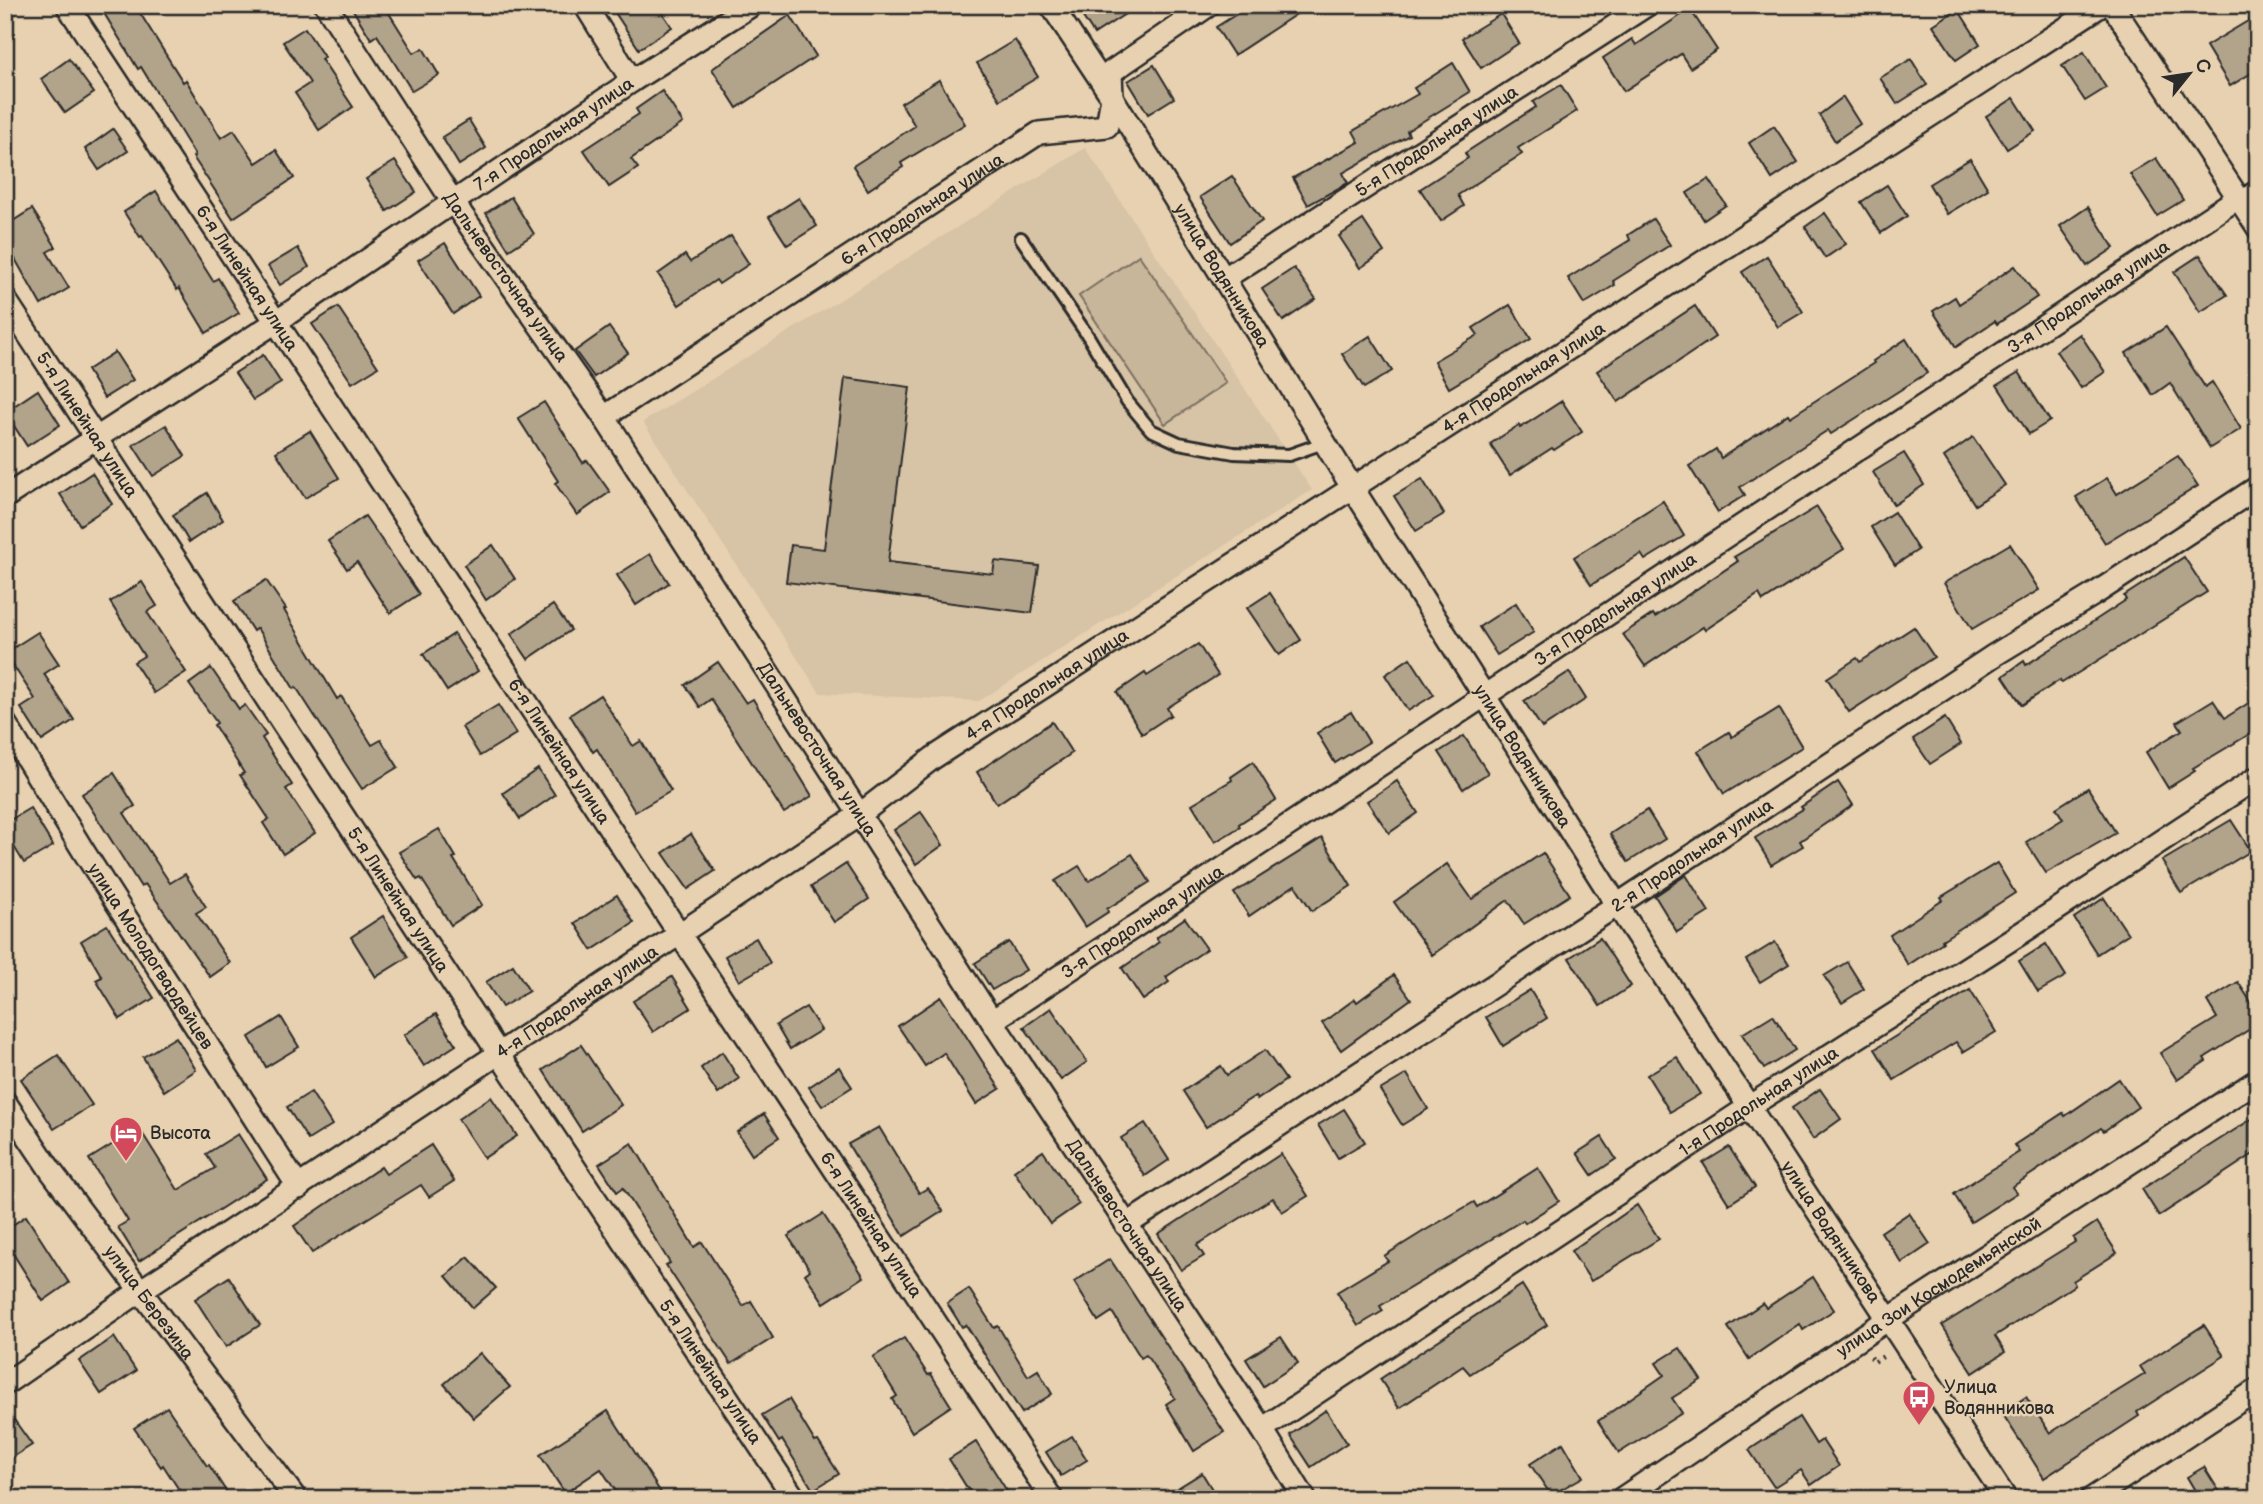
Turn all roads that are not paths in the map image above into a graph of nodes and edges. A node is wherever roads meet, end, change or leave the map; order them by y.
1 (67, 5) edge
2 (326, 5) edge
3 (585, 5) edge
4 (752, 5) edge
5 (1051, 5) edge
6 (1209, 5) edge
7 (1647, 5) edge
8 (2102, 5) edge
9 (2112, 5) edge
10 (632, 80) junction
11 (1112, 97) junction
12 (2258, 186) edge
13 (2238, 198) junction
14 (453, 202) junction
15 (2258, 228) edge
16 (1021, 238) dead end
17 (1225, 278) junction
18 (5, 299) edge
19 (276, 322) junction
20 (604, 417) junction
21 (97, 437) junction
22 (1326, 442) junction
23 (1352, 487) junction
24 (2258, 487) edge
25 (5, 497) edge
26 (1485, 696) junction
27 (5, 723) edge
28 (2258, 777) edge
29 (859, 816) junction
30 (1617, 905) junction
31 (680, 935) junction
32 (992, 1021) junction
33 (499, 1054) junction
34 (2258, 1080) edge
35 (5, 1102) edge
36 (1750, 1106) junction
37 (299, 1188) junction
38 (1126, 1225) junction
39 (140, 1292) junction
40 (1887, 1320) junction
41 (5, 1384) edge
42 (2258, 1389) edge
43 (1262, 1429) junction
44 (296, 1499) edge
45 (795, 1499) edge
46 (1052, 1499) edge
47 (1306, 1499) edge
48 (1621, 1499) edge
49 (2006, 1499) edge
50 (2091, 1499) edge

1 - 19 street, 6-я Линейная улица
2 - 14 street, Дальневосточная улица
3 - 10 street
4 - 10 street, 7-я Продольная улица
5 - 11 street, улица Водянникова
6 - 11 street, 6-я Продольная улица
7 - 17 street, 5-я Продольная улица
8 - 23 street, 4-я Продольная улица
9 - 13 street
10 - 14 street, 7-я Продольная улица
11 - 17 street, улица Водянникова
11 - 20 street, 6-я Продольная улица
12 - 13 lane
13 - 15 street
13 - 26 street, 3-я Продольная улица
14 - 19 street, 7-я Продольная улица
14 - 20 street, Дальневосточная улица
16 - 22 lane
17 - 22 street, улица Водянникова
18 - 21 street, 5-я Линейная улица
19 - 21 street, 7-я Продольная улица
19 - 31 street, 6-я Линейная улица
20 - 29 street, Дальневосточная улица
21 - 25 street, 7-я Продольная улица
21 - 33 street, 5-я Линейная улица
22 - 23 street, улица Водянникова
23 - 26 street, улица Водянникова
23 - 29 street, 4-я Продольная улица
24 - 30 street, 2-я Продольная улица
26 - 30 street, улица Водянникова
26 - 32 street, 3-я Продольная улица
27 - 37 street, улица Молодогвардейцев
28 - 36 street, 1-я Продольная улица
29 - 31 street, 4-я Продольная улица
29 - 32 street, Дальневосточная улица
30 - 36 street, улица Водянникова
30 - 38 street, 2-я Продольная улица
31 - 33 street, 4-я Продольная улица
31 - 46 street, 6-я Линейная улица
32 - 38 street, Дальневосточная улица
33 - 37 street, 4-я Продольная улица
33 - 45 street, 5-я Линейная улица
34 - 40 street, улица Зои Космодемьянской
35 - 39 street, улица Березина
36 - 40 street, улица Водянникова
36 - 43 street, 1-я Продольная улица
37 - 39 street, 4-я Продольная улица
38 - 43 street, Дальневосточная улица
39 - 41 street, 4-я Продольная улица
39 - 44 street, улица Березина
40 - 48 street, улица Зои Космодемьянской
40 - 49 street, улица Водянникова
42 - 50 street
43 - 47 street, Дальневосточная улица

